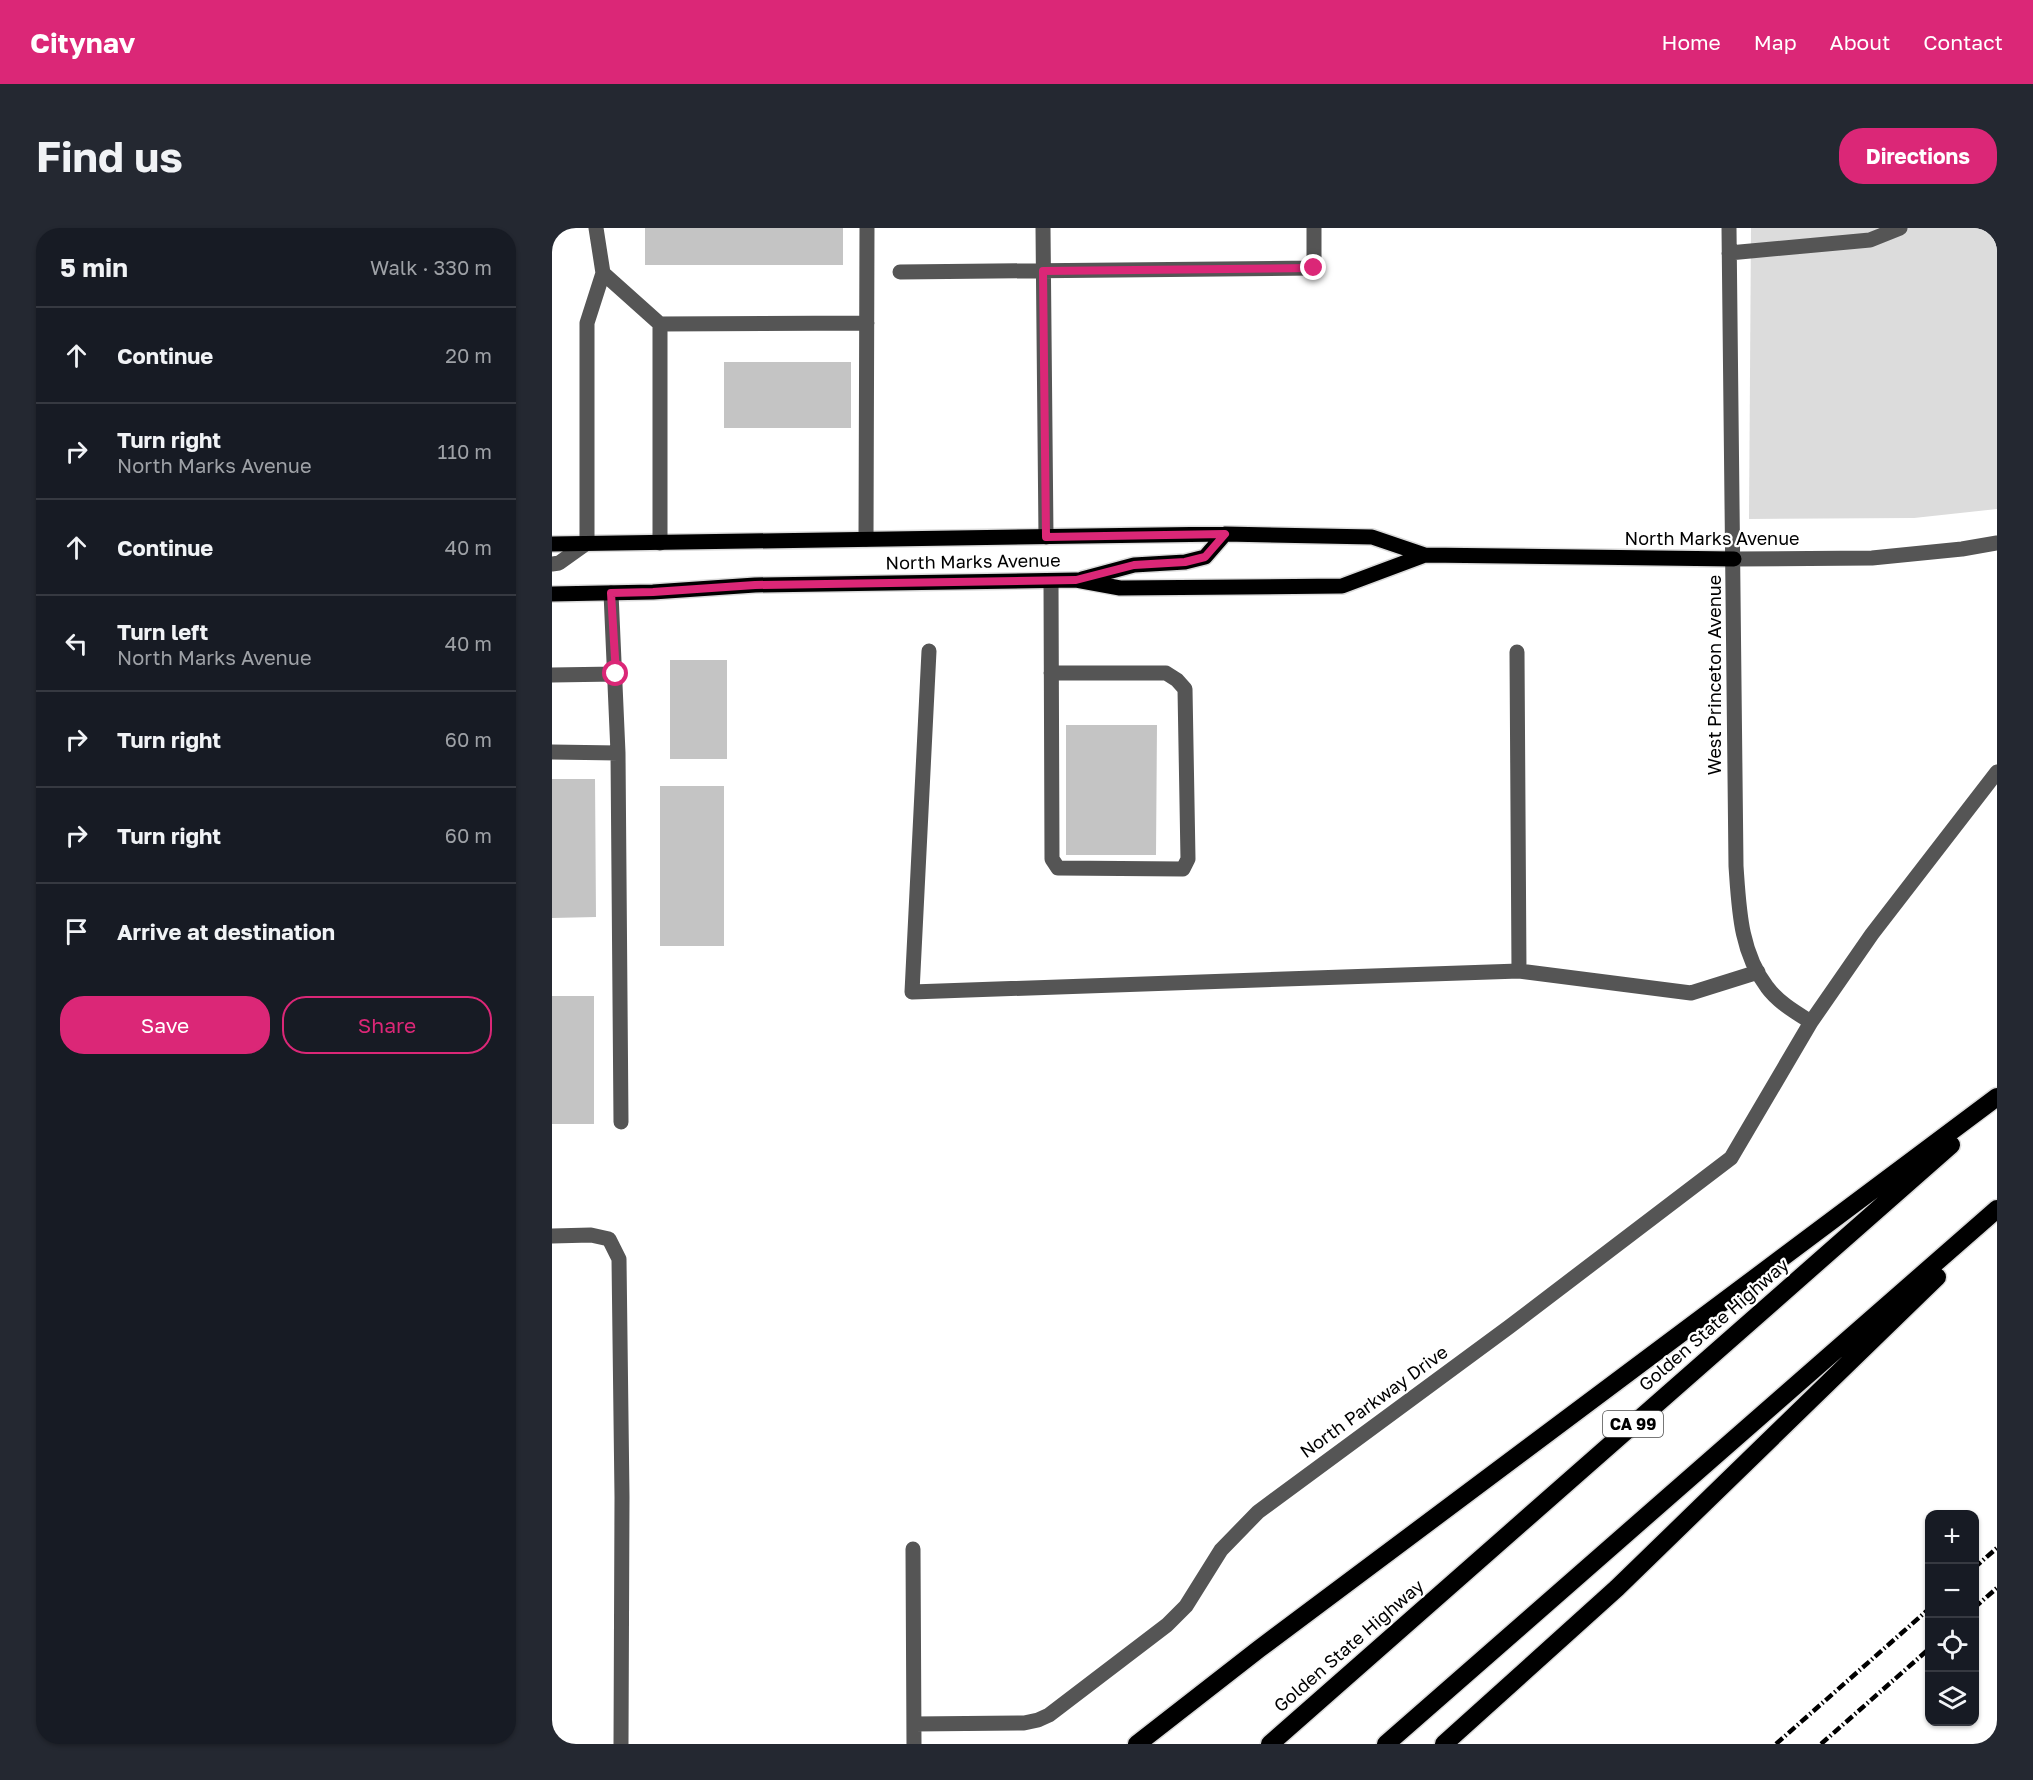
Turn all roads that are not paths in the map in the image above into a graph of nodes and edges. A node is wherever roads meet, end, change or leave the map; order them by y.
1 (596, 228) edge
2 (867, 228) edge
3 (1043, 228) edge
4 (1314, 228) edge
5 (1729, 228) edge
6 (1900, 228) edge
7 (1729, 253) junction
8 (1043, 271) junction
9 (900, 272) dead end
10 (603, 273) junction
11 (660, 324) junction
12 (867, 324) junction
13 (1225, 534) junction
14 (1046, 537) junction
15 (866, 539) junction
16 (587, 543) junction
17 (660, 543) junction
18 (1997, 543) edge
19 (552, 544) edge
20 (1425, 555) junction
21 (1734, 559) junction
22 (552, 564) edge
23 (1076, 580) junction
24 (1051, 581) junction
25 (611, 593) junction
26 (552, 594) edge
27 (929, 651) dead end
28 (1517, 652) dead end
29 (1051, 673) junction
30 (616, 674) junction
31 (552, 675) edge
32 (552, 752) edge
33 (618, 753) junction
34 (1997, 772) edge
35 (1519, 971) junction
36 (1758, 972) junction
37 (1811, 1022) junction
38 (1997, 1097) edge
39 (1997, 1104) edge
40 (621, 1122) dead end
41 (1997, 1209) edge
42 (1997, 1218) edge
43 (552, 1236) edge
44 (913, 1550) dead end
45 (1617, 1588) junction
46 (914, 1724) junction
47 (621, 1744) edge
48 (914, 1744) edge
49 (1137, 1744) edge
50 (1269, 1744) edge
51 (1386, 1744) edge
52 (1444, 1744) edge
53 (1461, 1744) edge

1 - 10 street
2 - 12 street
3 - 8 street
4 - 8 street
5 - 7 street, West Princeton Avenue
6 - 7 street
7 - 21 street, West Princeton Avenue
8 - 9 street
8 - 14 street
10 - 11 street
10 - 16 street
11 - 12 street
11 - 17 street
12 - 15 street
13 - 14 main road, North Marks Avenue
13 - 20 main road, North Marks Avenue
13 - 23 main road
14 - 15 main road, North Marks Avenue
15 - 17 main road, North Marks Avenue
16 - 17 main road, North Marks Avenue
16 - 19 main road, North Marks Avenue
16 - 22 street
18 - 21 street, North Marks Avenue
20 - 21 main road, North Marks Avenue
20 - 23 main road, North Marks Avenue
21 - 36 street, West Princeton Avenue
23 - 24 main road, North Marks Avenue
24 - 25 main road, North Marks Avenue
24 - 29 street
25 - 26 main road, North Marks Avenue
25 - 30 street
27 - 35 street
28 - 35 street
29 - 29 street
30 - 31 street
30 - 33 street
32 - 33 street
33 - 40 street
34 - 37 street, North Parkway Drive
35 - 36 street
36 - 37 street, West Princeton Avenue
37 - 46 street, North Parkway Drive
38 - 49 highway
39 - 50 highway, Golden State Highway / CA 99
41 - 51 highway
42 - 45 highway
43 - 47 street
44 - 46 street
45 - 52 highway
45 - 53 highway
46 - 48 street

